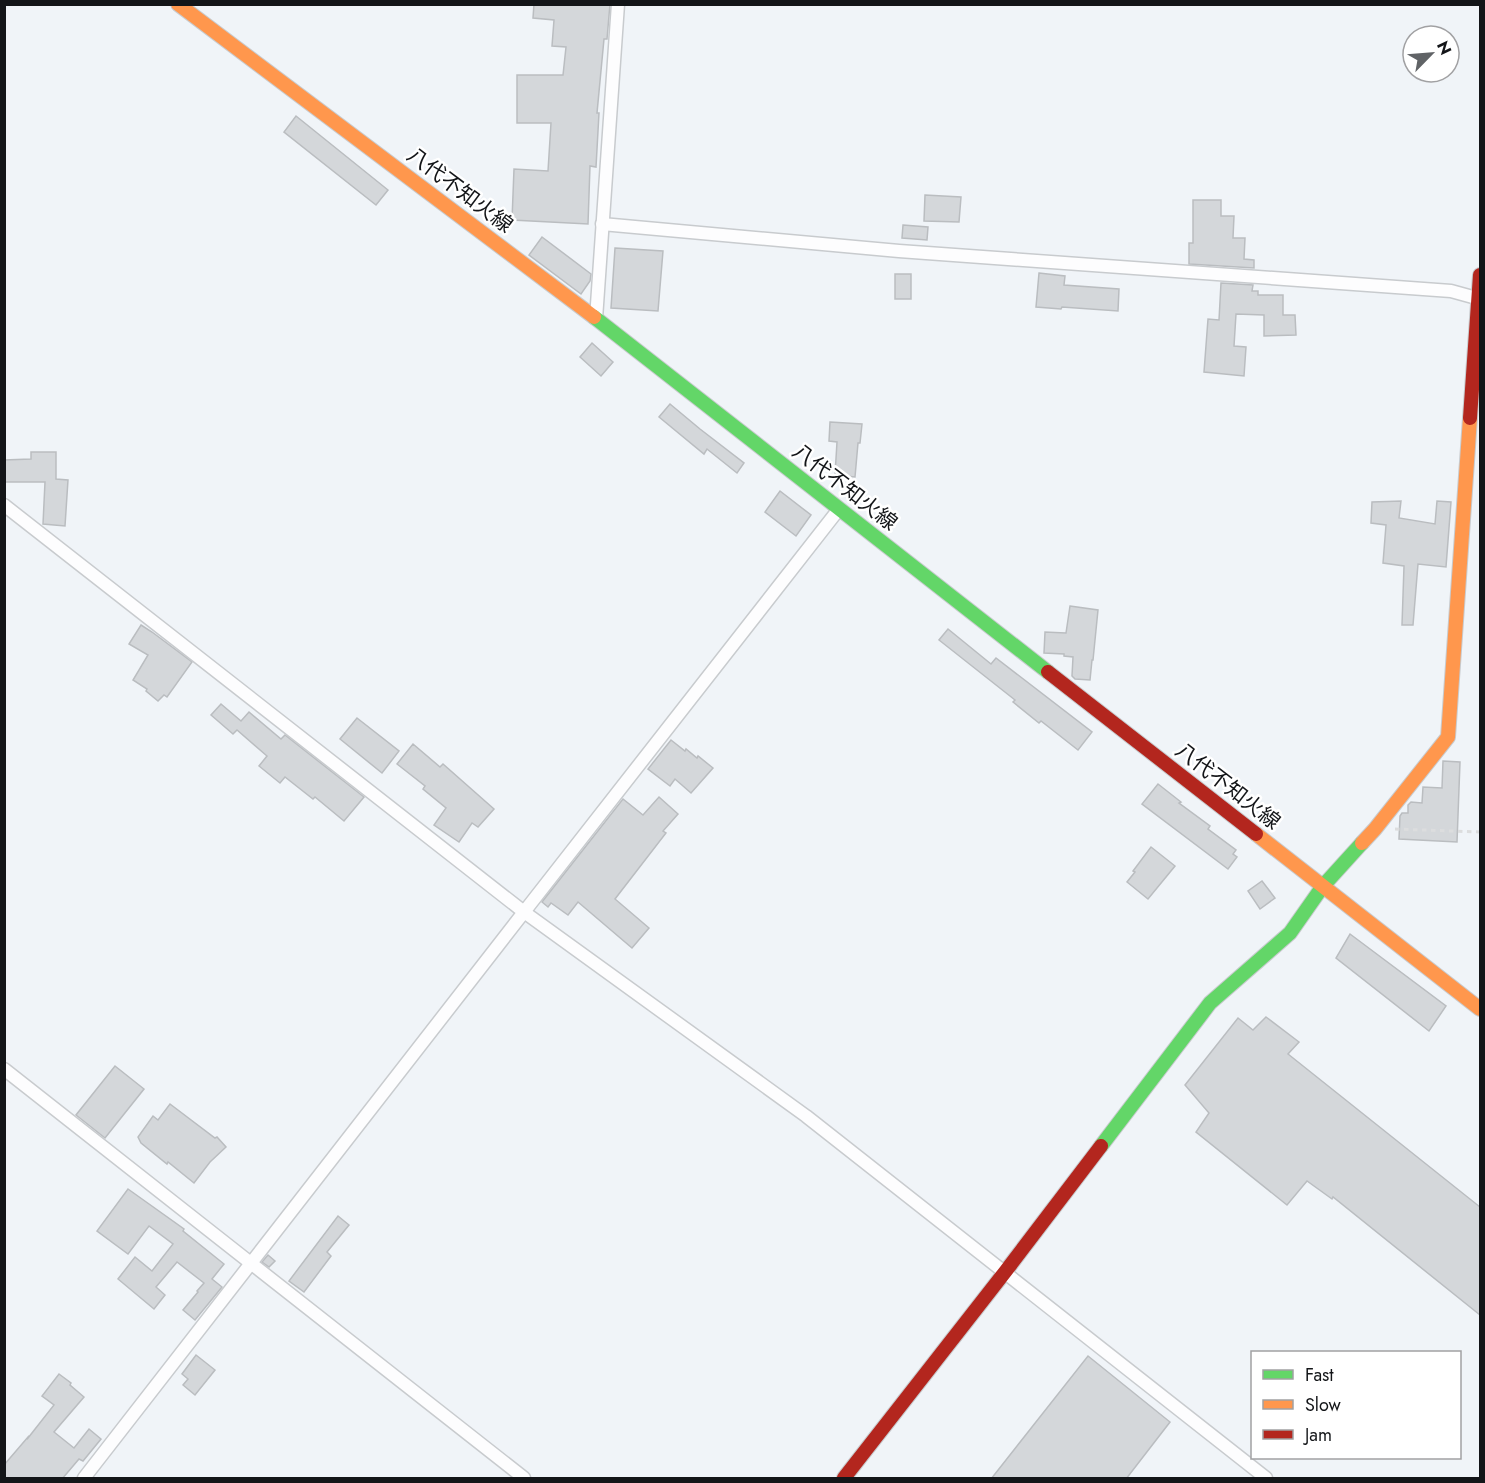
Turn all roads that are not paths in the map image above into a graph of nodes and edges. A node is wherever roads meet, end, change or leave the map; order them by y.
1 (178, 4) edge
2 (618, 4) edge
3 (602, 224) junction
4 (1480, 275) edge
5 (1480, 299) edge
6 (596, 319) junction
7 (4, 505) edge
8 (839, 509) junction
9 (1323, 886) junction
10 (524, 912) junction
11 (1480, 1009) edge
12 (4, 1069) edge
13 (252, 1263) junction
14 (1005, 1272) junction
15 (84, 1479) edge
16 (524, 1479) edge
17 (844, 1479) edge
18 (1266, 1479) edge

1 - 6 main road, 八代不知火線
2 - 3 street
3 - 5 street
3 - 6 street
4 - 5 main road
5 - 9 main road
6 - 8 main road, 八代不知火線
7 - 10 street
8 - 9 main road, 八代不知火線
8 - 10 street
9 - 11 main road, 八代不知火線
9 - 14 main road
10 - 13 street
10 - 14 street
12 - 13 street
13 - 15 street
13 - 16 street
14 - 17 main road
14 - 18 street

